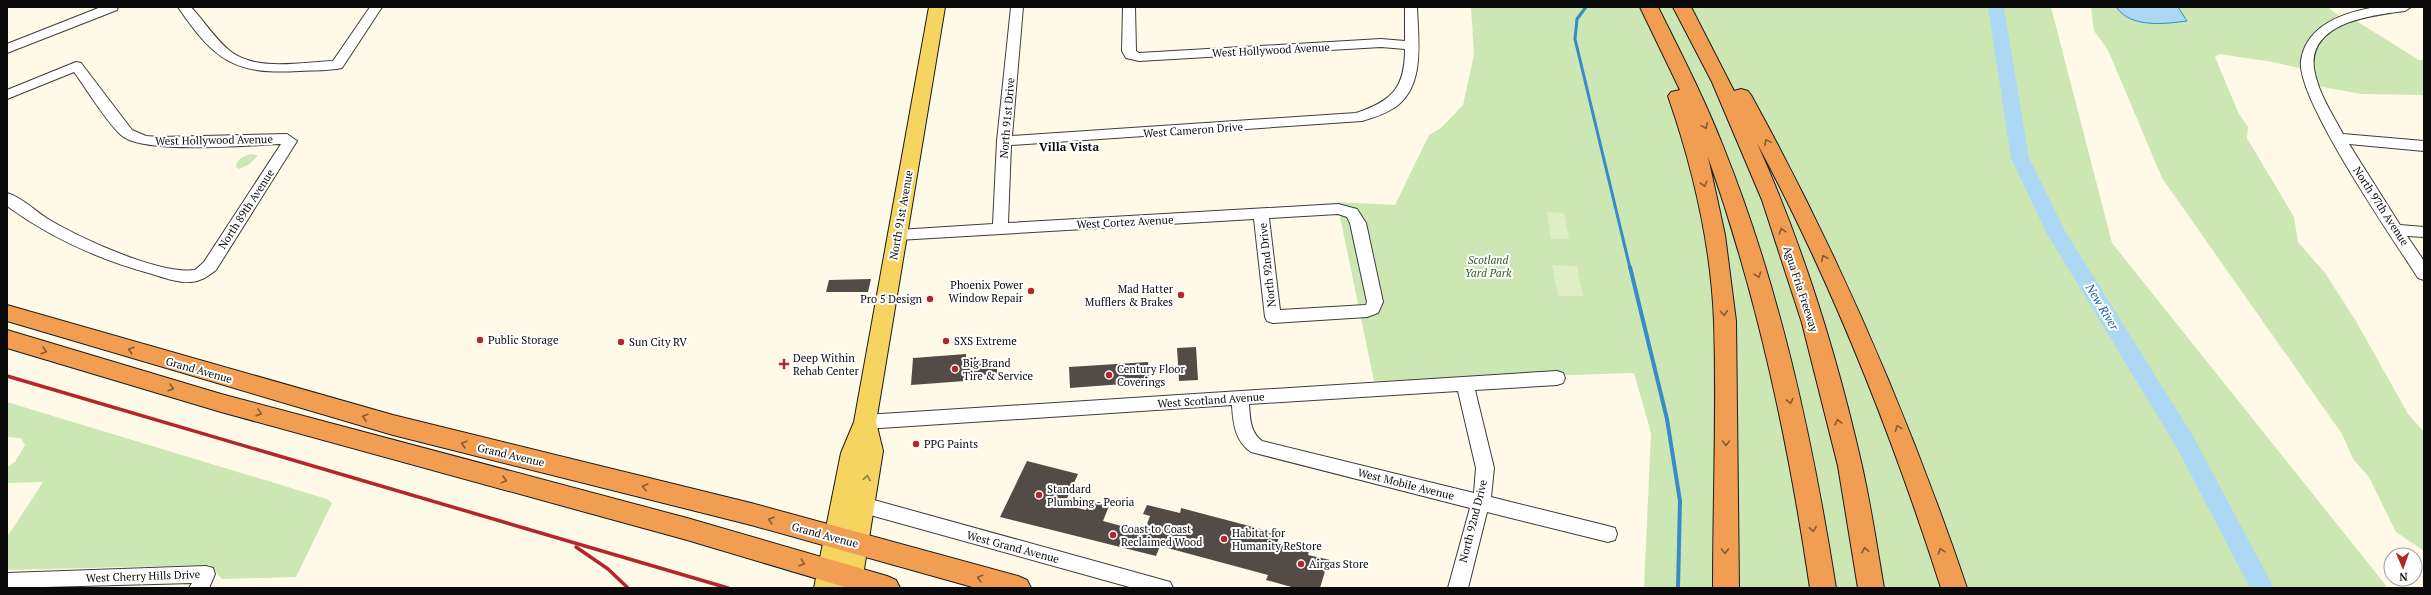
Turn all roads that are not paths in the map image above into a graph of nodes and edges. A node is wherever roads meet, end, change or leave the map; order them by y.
1 (112, 7) edge
2 (184, 7) edge
3 (376, 7) edge
4 (937, 7) edge
5 (1018, 7) edge
6 (1130, 7) edge
7 (1411, 7) edge
8 (1649, 7) edge
9 (1682, 7) edge
10 (2405, 7) edge
11 (2388, 8) edge
12 (89, 11) edge
13 (1697, 38) junction
14 (1666, 39) junction
15 (1411, 45) junction
16 (7, 49) edge
17 (7, 95) edge
18 (2338, 138) junction
19 (290, 141) joint
20 (1004, 141) junction
21 (2424, 146) edge
22 (7, 198) edge
23 (1262, 214) junction
24 (1000, 229) junction
25 (2396, 230) junction
26 (2424, 232) edge
27 (898, 235) junction
28 (2424, 274) edge
29 (7, 314) edge
30 (1273, 317) joint
31 (7, 339) edge
32 (223, 376) junction
33 (1557, 378) dead end
34 (1465, 384) junction
35 (202, 397) junction
36 (1240, 398) junction
37 (866, 422) junction
38 (402, 428) junction
39 (385, 448) junction
40 (1480, 502) junction
41 (863, 505) junction
42 (1608, 534) dead end
43 (846, 541) junction
44 (7, 581) edge
45 (202, 581) edge
46 (839, 581) edge
47 (1153, 587) edge
48 (887, 588) edge
49 (1018, 588) edge
50 (1458, 588) edge
51 (1726, 588) edge
52 (1823, 588) edge
53 (1871, 588) edge
54 (1954, 588) edge

1 - 12 street
2 - 3 street
4 - 27 main road, North 91st Avenue
5 - 20 street, North 91st Drive
6 - 15 street, West Hollywood Avenue
7 - 15 street, West Cameron Drive
8 - 14 highway
9 - 13 highway, Agua Fria Freeway
10 - 11 street, North 97th Avenue
11 - 18 street, North 97th Avenue
12 - 16 street
53 -> 13 highway, Agua Fria Freeway
54 -> 13 highway
14 -> 51 highway
14 -> 52 highway
15 - 20 street, West Cameron Drive
17 - 19 street, West Hollywood Avenue
18 - 21 street
18 - 25 street, North 97th Avenue
19 - 22 street, North 89th Avenue
20 - 24 street, North 91st Drive
23 - 24 street, West Cortez Avenue
23 - 30 street, North 92nd Drive
23 - 30 street, West Cortez Avenue
24 - 27 street, West Cortez Avenue
25 - 26 street
25 - 28 street, North 97th Avenue
27 - 37 main road, North 91st Avenue
32 -> 29 highway, Grand Avenue
31 -> 35 highway
32 - 35 highway
38 -> 32 highway, Grand Avenue
33 - 34 street, West Scotland Avenue
34 - 36 street, West Scotland Avenue
34 - 40 street, North 92nd Drive
35 -> 39 highway
36 - 37 street, West Scotland Avenue
36 - 40 street, West Mobile Avenue
41 -> 37 main road, North 91st Avenue
37 - 43 main road, North 91st Avenue
38 - 39 highway
43 -> 38 highway, Grand Avenue
39 -> 46 highway
40 - 42 street, West Mobile Avenue
40 - 50 street, North 92nd Drive
41 - 43 main road, North 91st Avenue
41 - 47 street, West Grand Avenue
43 - 46 main road, North 91st Avenue
49 -> 43 highway, Grand Avenue
44 - 45 street, West Cherry Hills Drive
46 - 48 highway

